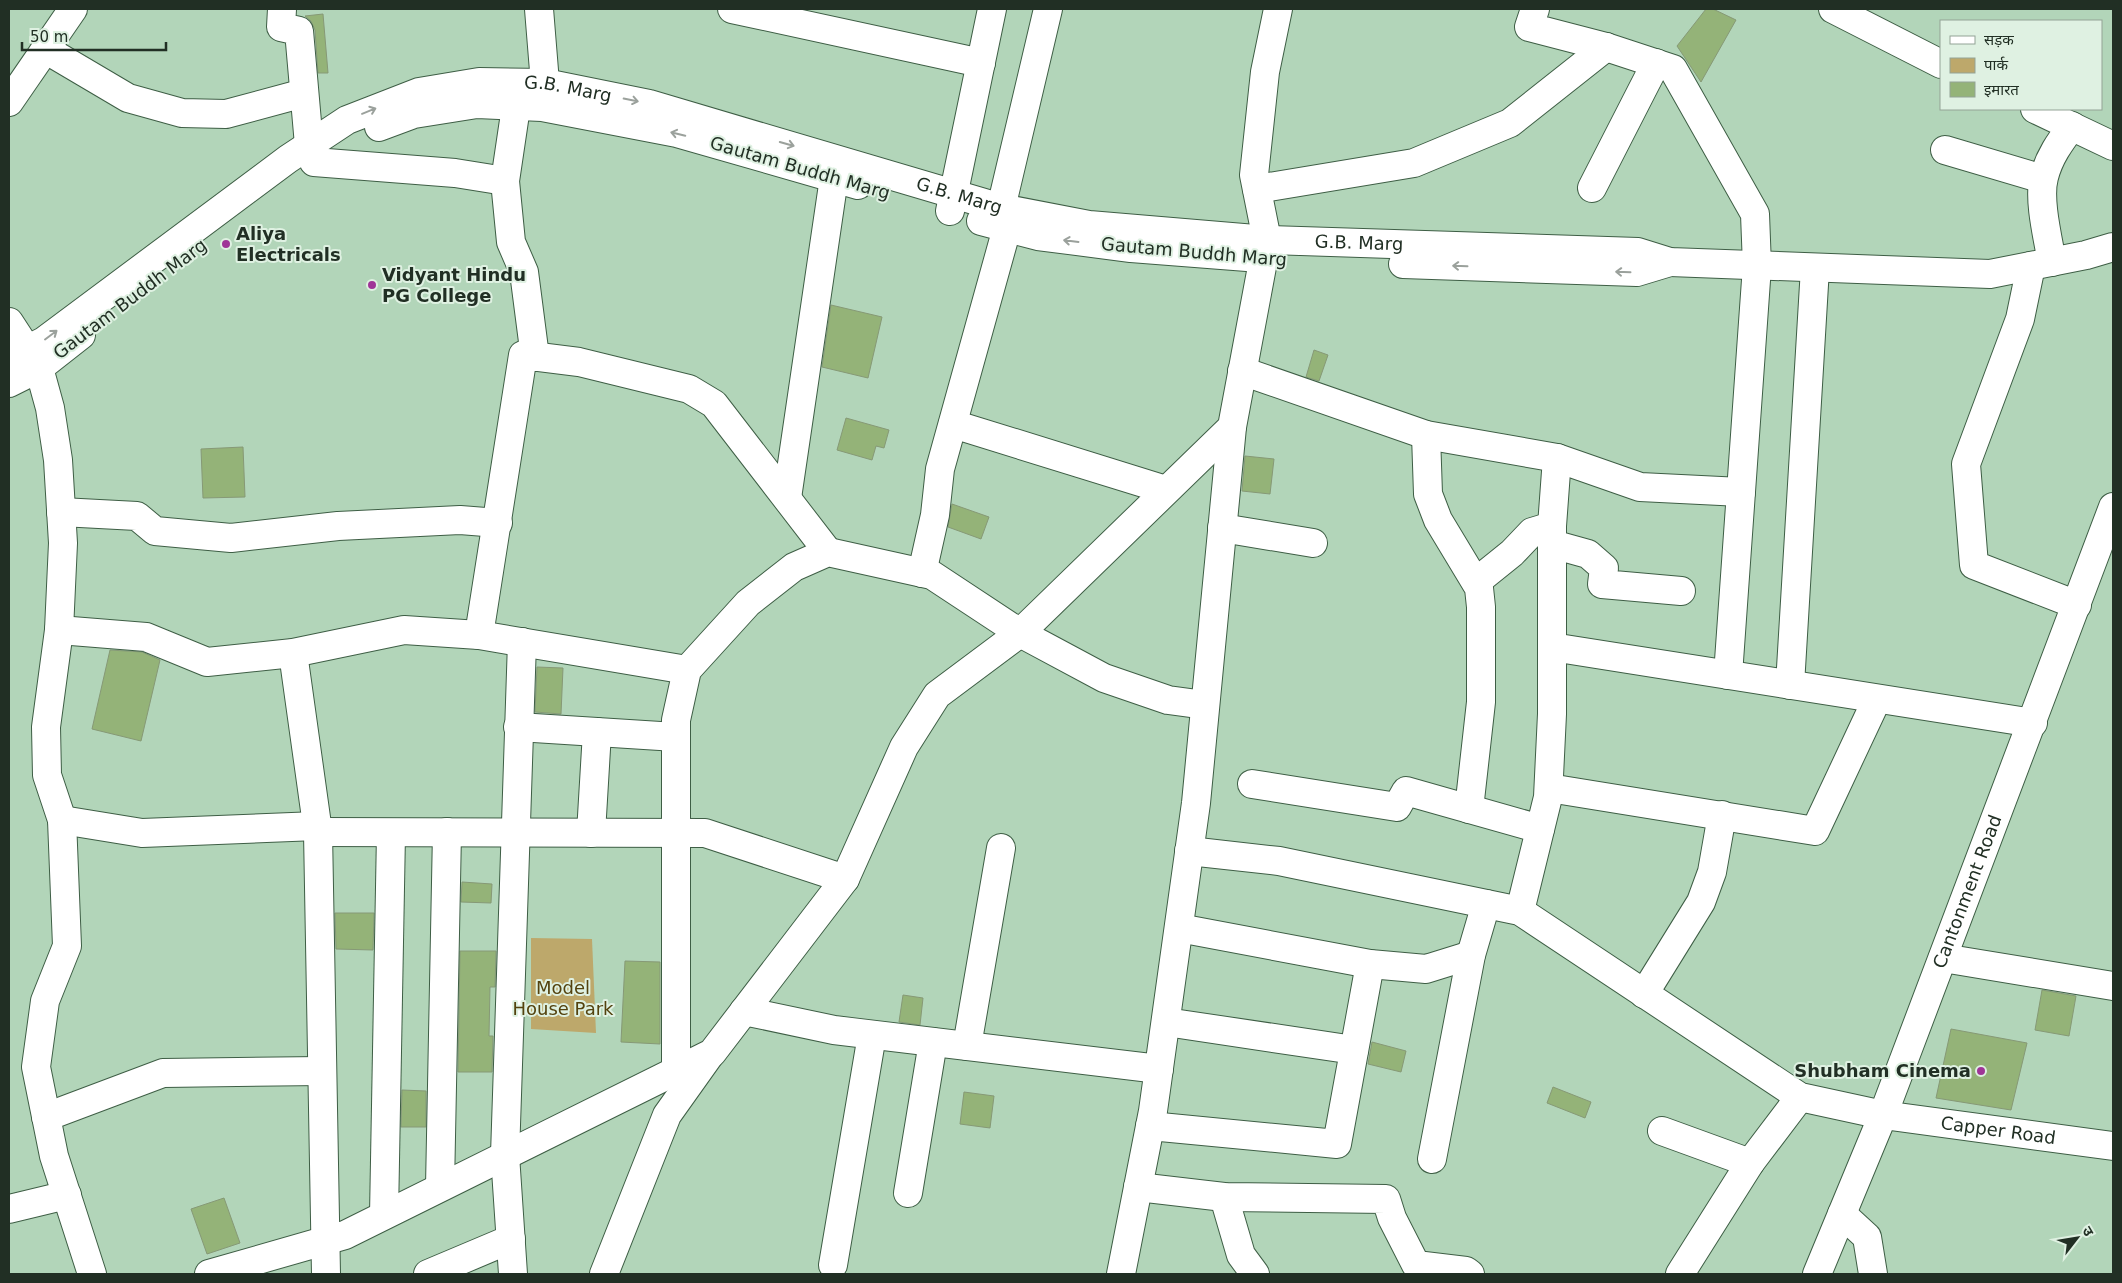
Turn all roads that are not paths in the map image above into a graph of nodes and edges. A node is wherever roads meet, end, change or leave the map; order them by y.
1 (72, 9) edge
2 (282, 9) edge
3 (539, 9) edge
4 (732, 9) edge
5 (992, 9) edge
6 (1048, 9) edge
7 (1278, 9) edge
8 (1535, 9) edge
9 (1833, 9) edge
10 (1606, 47) junction
11 (45, 49) junction
12 (981, 63) junction
13 (1656, 63) junction
14 (1940, 63) edge
15 (304, 93) junction
16 (534, 99) junction
17 (9, 102) edge
18 (2038, 110) edge
19 (2072, 126) junction
20 (2113, 146) edge
21 (1945, 150) dead end
22 (312, 153) junction
23 (834, 178) junction
24 (2043, 178) junction
25 (505, 181) junction
26 (1592, 188) dead end
27 (1257, 189) junction
28 (952, 203) junction
29 (1004, 218) junction
30 (2113, 247) edge
31 (1265, 249) junction
32 (2041, 264) junction
33 (1757, 266) junction
34 (1815, 268) junction
35 (9, 322) edge
36 (535, 357) junction
37 (25, 359) edge
38 (1242, 372) junction
39 (9, 383) edge
40 (953, 424) junction
41 (1232, 426) junction
42 (1426, 435) junction
43 (1557, 458) junction
44 (1166, 490) junction
45 (1741, 492) junction
46 (787, 498) junction
47 (2113, 507) edge
48 (61, 512) junction
49 (498, 523) junction
50 (1222, 528) junction
51 (1552, 535) junction
52 (1313, 543) dead end
53 (828, 552) junction
54 (922, 573) junction
55 (1476, 582) junction
56 (1681, 591) dead end
57 (2077, 605) junction
58 (58, 630) junction
59 (1020, 633) junction
60 (479, 635) junction
61 (522, 642) junction
62 (1552, 647) junction
63 (293, 653) junction
64 (687, 670) junction
65 (1728, 675) junction
66 (1790, 685) junction
67 (1877, 699) junction
68 (1205, 705) junction
69 (2032, 723) junction
70 (518, 727) junction
71 (597, 732) junction
72 (676, 737) junction
73 (1252, 784) dead end
74 (1549, 788) junction
75 (1469, 809) junction
76 (1722, 816) junction
77 (62, 820) junction
78 (317, 829) junction
79 (1540, 829) junction
80 (447, 832) junction
81 (591, 832) junction
82 (391, 833) junction
83 (515, 833) junction
84 (676, 833) junction
85 (1001, 848) dead end
86 (1189, 851) junction
87 (845, 879) junction
88 (1486, 904) junction
89 (1520, 911) junction
90 (1178, 928) junction
91 (1471, 955) junction
92 (1943, 958) junction
93 (1370, 964) junction
94 (2113, 986) edge
95 (1644, 994) junction
96 (744, 1011) junction
97 (1166, 1022) junction
98 (872, 1035) junction
99 (933, 1042) junction
100 (967, 1046) junction
101 (1354, 1050) junction
102 (712, 1053) junction
103 (1159, 1069) junction
104 (322, 1071) junction
105 (676, 1071) junction
106 (1800, 1097) junction
107 (1883, 1115) junction
108 (46, 1117) junction
109 (1150, 1126) junction
110 (1662, 1131) dead end
111 (2113, 1146) edge
112 (505, 1155) junction
113 (1432, 1159) dead end
114 (1750, 1163) junction
115 (440, 1187) junction
116 (1138, 1187) junction
117 (908, 1193) dead end
118 (67, 1195) junction
119 (1224, 1197) junction
120 (9, 1208) edge
121 (1842, 1214) junction
122 (384, 1215) junction
123 (511, 1239) junction
124 (325, 1240) junction
125 (833, 1265) dead end
126 (438, 1272) edge
127 (92, 1274) edge
128 (208, 1274) edge
129 (326, 1274) edge
130 (513, 1274) edge
131 (604, 1274) edge
132 (1121, 1274) edge
133 (1255, 1274) edge
134 (1470, 1274) edge
135 (1680, 1274) edge
136 (1817, 1274) edge
137 (1873, 1274) edge

1 - 11 street
2 - 15 street
3 - 16 street
4 - 12 street
5 - 12 street
6 - 29 street
7 - 27 street
8 - 10 street
9 - 14 street
10 - 13 street
10 - 27 street
11 - 15 street
11 - 17 street
12 - 28 street
13 - 26 street
13 - 33 street
15 - 22 street
16 - 22 street, Gautam Buddh Marg
22 -> 16 street, G.B. Marg
23 -> 16 street, Gautam Buddh Marg
16 - 25 street
16 -> 28 street, G.B. Marg
18 - 19 street
19 - 20 street
19 - 24 street
21 - 24 street
22 - 25 street
22 - 37 street, Gautam Buddh Marg
23 - 28 street, Gautam Buddh Marg
23 - 46 street
24 - 32 street
25 - 36 street
27 - 31 street
28 - 29 street, G.B. Marg
29 - 31 street, Gautam Buddh Marg
29 - 40 street
30 - 32 street, Gautam Buddh Marg
31 - 33 street, Gautam Buddh Marg
31 - 38 street
32 - 34 street, Gautam Buddh Marg
32 - 57 street
33 - 34 street, Gautam Buddh Marg
33 - 45 street
34 - 66 street
35 - 37 street
36 - 46 street
36 - 49 street
37 - 39 street, Gautam Buddh Marg
37 - 48 street
38 - 41 street
38 - 42 street
40 - 44 street
40 - 54 street
41 - 44 street
41 - 50 street
42 - 43 street
42 - 55 street
43 - 45 street
43 - 51 street
44 - 59 street
45 - 65 street
46 - 53 street
47 - 57 street, Cantonment Road
48 - 49 street
48 - 58 street
49 - 60 street
50 - 52 street
50 - 68 street
51 - 55 street
51 - 56 street
51 - 62 street
53 - 54 street
53 - 64 street
54 - 59 street
55 - 75 street
57 - 69 street, Cantonment Road
58 - 63 street
58 - 77 street
59 - 68 street
59 - 87 street
60 - 61 street
60 - 63 street
61 - 64 street
61 - 70 street
62 - 65 street
62 - 74 street
63 - 78 street
64 - 72 street
65 - 66 street
66 - 67 street
67 - 69 street
67 - 76 street
68 - 86 street
69 - 92 street, Cantonment Road
70 - 71 street
70 - 83 street
71 - 72 street
71 - 81 street
72 - 84 street
73 - 75 street
74 - 76 street
74 - 79 street
75 - 79 street
76 - 95 street
77 - 78 street
77 - 108 street
78 - 82 street
78 - 104 street
79 - 89 street
80 - 82 street
80 - 83 street
80 - 115 street
81 - 83 street
81 - 84 street
82 - 122 street
83 - 112 street
84 - 87 street
84 - 105 street
85 - 100 street
86 - 88 street
86 - 90 street
87 - 96 street
88 - 89 street
88 - 91 street
89 - 95 street
90 - 93 street
90 - 97 street
91 - 93 street
91 - 113 street
92 - 94 street
92 - 107 street, Cantonment Road
93 - 101 street
95 - 106 street
96 - 98 street
96 - 102 street
97 - 101 street
97 - 103 street
98 - 99 street
98 - 125 street
99 - 100 street
99 - 117 street
100 - 103 street
101 - 109 street
102 - 105 street
102 - 131 street
103 - 109 street
104 - 108 street
104 - 124 street
105 - 112 street
106 - 107 street, Capper Road
106 - 114 street
107 - 111 street, Capper Road
107 - 121 street, Cantonment Road
108 - 118 street
109 - 116 street
110 - 114 street
112 - 115 street
112 - 123 street
114 - 135 street
115 - 122 street
116 - 119 street
116 - 132 street
118 - 120 street
118 - 127 street
119 - 133 street
119 - 134 street
121 - 136 street, Cantonment Road
121 - 137 street
122 - 124 street
123 - 126 street
123 - 130 street
124 - 128 street
124 - 129 street

